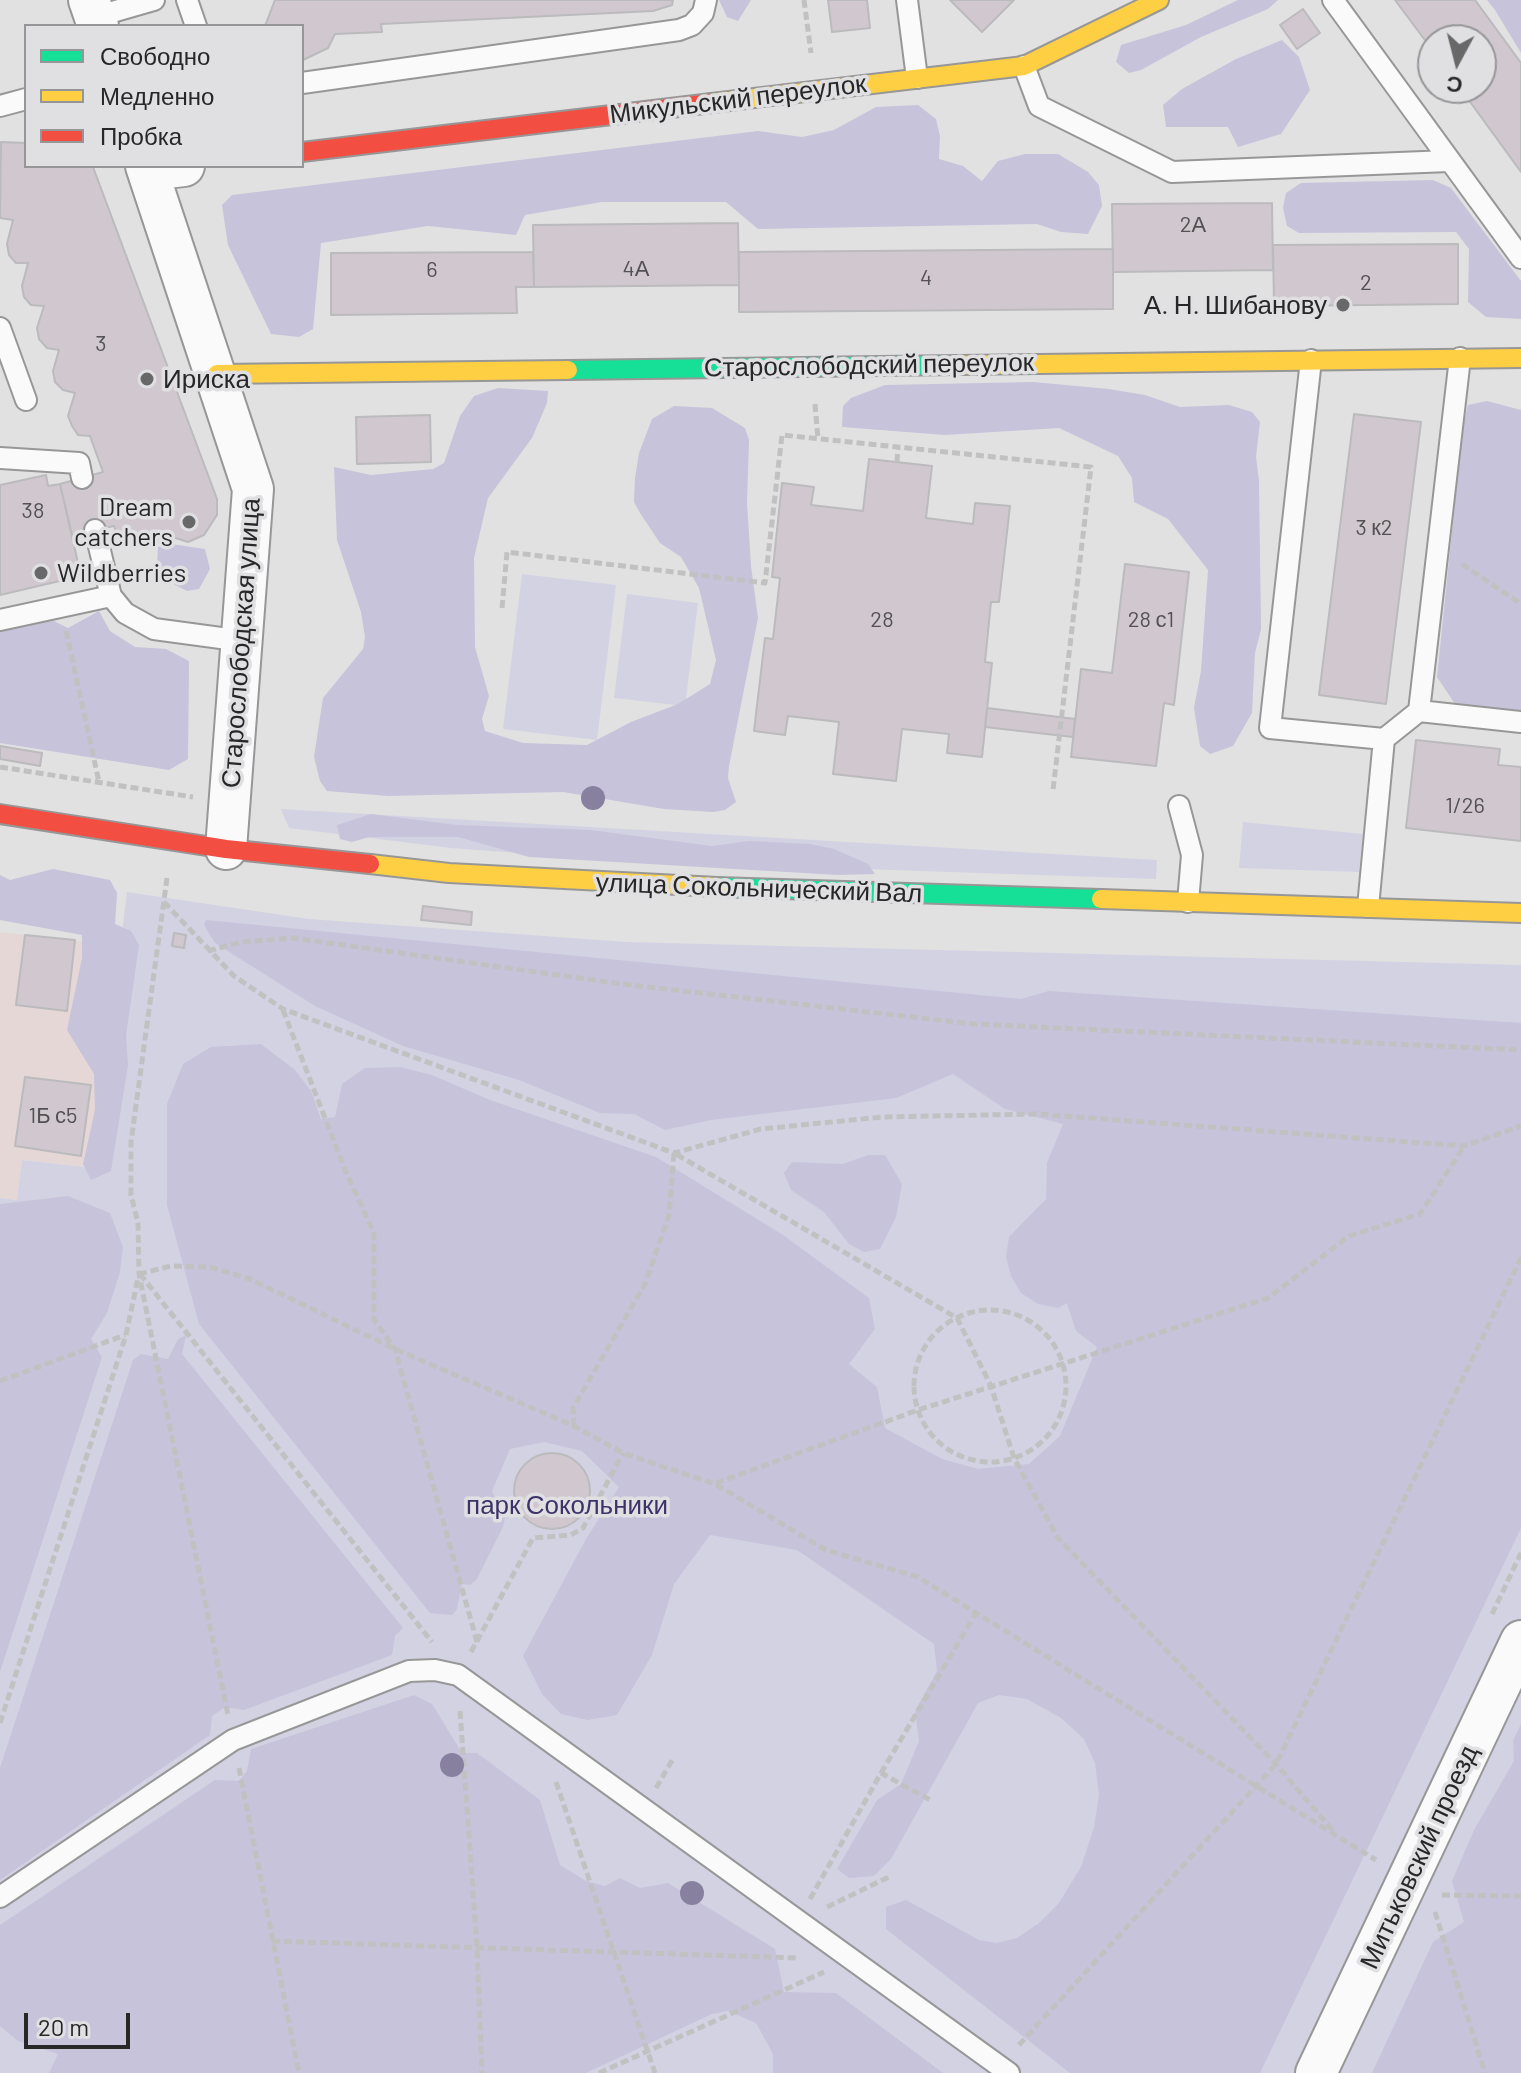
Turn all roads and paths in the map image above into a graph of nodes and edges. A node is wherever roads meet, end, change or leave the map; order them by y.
1 (154, 0) edge
2 (187, 0) edge
3 (706, 0) edge
4 (804, 0) edge
5 (907, 0) edge
6 (1159, 0) edge
7 (1333, 0) edge
8 (94, 14) edge
9 (195, 24) edge
10 (811, 53) dead end
11 (1024, 66) junction
12 (917, 78) junction
13 (304, 83) edge
14 (24, 100) edge
15 (0, 106) edge
16 (304, 152) edge
17 (1449, 161) junction
18 (159, 168) edge
19 (1521, 258) edge
20 (0, 328) edge
21 (1460, 358) junction
22 (1521, 358) edge
23 (1311, 360) junction
24 (217, 374) junction
25 (26, 400) dead end
26 (816, 411) dead end
27 (818, 439) junction
28 (898, 448) junction
29 (0, 458) edge
30 (897, 462) dead end
31 (82, 478) dead end
32 (95, 530) dead end
33 (1438, 547) junction
34 (111, 596) junction
35 (1521, 604) edge
36 (61, 607) junction
37 (502, 608) dead end
38 (0, 620) edge
39 (243, 641) junction
40 (1419, 711) junction
41 (1521, 722) edge
42 (1384, 739) junction
43 (0, 767) edge
44 (99, 782) junction
45 (1053, 790) dead end
46 (202, 798) dead end
47 (1179, 806) dead end
48 (0, 814) edge
49 (226, 849) junction
50 (167, 877) dead end
51 (164, 902) junction
52 (1188, 902) junction
53 (1368, 907) junction
54 (1521, 913) edge
55 (208, 951) junction
56 (283, 1009) junction
57 (1521, 1050) edge
58 (1521, 1126) edge
59 (1464, 1146) junction
60 (674, 1153) junction
61 (1521, 1258) edge
62 (139, 1274) junction
63 (957, 1318) junction
64 (126, 1335) junction
65 (395, 1349) junction
66 (1062, 1362) junction
67 (0, 1381) edge
68 (991, 1386) junction
69 (918, 1410) junction
70 (574, 1426) junction
71 (623, 1453) junction
72 (1014, 1458) junction
73 (715, 1484) junction
74 (976, 1613) junction
75 (1521, 1641) edge
76 (477, 1642) junction
77 (458, 1675) junction
78 (0, 1723) edge
79 (233, 1740) junction
80 (1276, 1764) junction
81 (881, 1773) junction
82 (555, 1779) dead end
83 (1255, 1786) junction
84 (932, 1801) dead end
85 (1338, 1837) junction
86 (1374, 1859) dead end
87 (891, 1876) dead end
88 (1430, 1894) dead end
89 (1521, 1896) edge
90 (0, 1897) edge
91 (1435, 1909) dead end
92 (798, 1921) junction
93 (272, 1941) junction
94 (477, 1947) junction
95 (614, 1951) junction
96 (852, 1959) junction
97 (648, 2052) junction
98 (1004, 2070) edge
99 (299, 2073) edge
100 (482, 2073) edge
101 (599, 2073) edge
102 (655, 2073) edge
103 (1316, 2073) edge
104 (1485, 2073) edge

1 - 8 lane
2 - 9 lane
3 - 13 lane
4 - 10 path
5 - 12 lane
6 - 11 street, Микульский переулок
7 - 17 lane
11 - 12 street, Микульский переулок
11 - 17 lane
12 - 16 street, Микульский переулок
14 - 15 lane
17 - 19 lane
18 - 24 street, Старослободская улица
20 - 25 lane
21 - 22 street, Старослободский переулок
21 - 23 street, Старослободский переулок
21 - 33 lane
23 - 24 street, Старослободский переулок
23 - 42 lane
24 - 39 street, Старослободская улица
26 - 27 path
27 - 28 path
27 - 37 path
28 - 30 path
28 - 45 path
29 - 31 lane
32 - 34 lane
33 - 35 path
33 - 40 lane
34 - 36 lane
34 - 39 lane
36 - 38 lane
36 - 44 path
39 - 49 street, Старослободская улица
40 - 41 lane
40 - 42 lane
42 - 53 lane
43 - 44 path
44 - 46 path
47 - 52 lane
48 - 49 street, улица Сокольнический Вал
49 - 52 street, улица Сокольнический Вал
50 - 51 path
51 - 55 path
51 - 62 path
52 - 53 street, улица Сокольнический Вал
53 - 54 street, улица Сокольнический Вал
55 - 56 path
55 - 57 path
56 - 60 path
56 - 65 path
58 - 59 path
59 - 60 path
59 - 66 path
60 - 63 path
60 - 70 path
61 - 80 path
62 - 64 path
62 - 65 path
62 - 77 path
62 - 79 path
63 - 66 path
63 - 68 path
63 - 69 path
64 - 67 path
64 - 78 path
65 - 70 path
65 - 76 path
66 - 68 path
66 - 72 path
68 - 69 path
68 - 72 path
69 - 72 path
69 - 73 path
70 - 71 path
71 - 73 path
71 - 76 path
72 - 80 path
73 - 74 path
74 - 81 path
74 - 83 path
75 - 103 street, Митьковский проезд
76 - 77 path
77 - 79 lane
77 - 92 lane
77 - 94 path
79 - 90 lane
79 - 93 path
80 - 83 path
80 - 85 path
81 - 84 path
81 - 92 path
82 - 95 path
83 - 85 path
83 - 98 path
85 - 86 path
87 - 92 path
88 - 89 path
91 - 104 path
92 - 96 lane
93 - 94 path
93 - 99 path
94 - 95 path
94 - 100 path
95 - 96 path
95 - 97 path
96 - 97 path
96 - 98 lane
97 - 101 path
97 - 102 path

